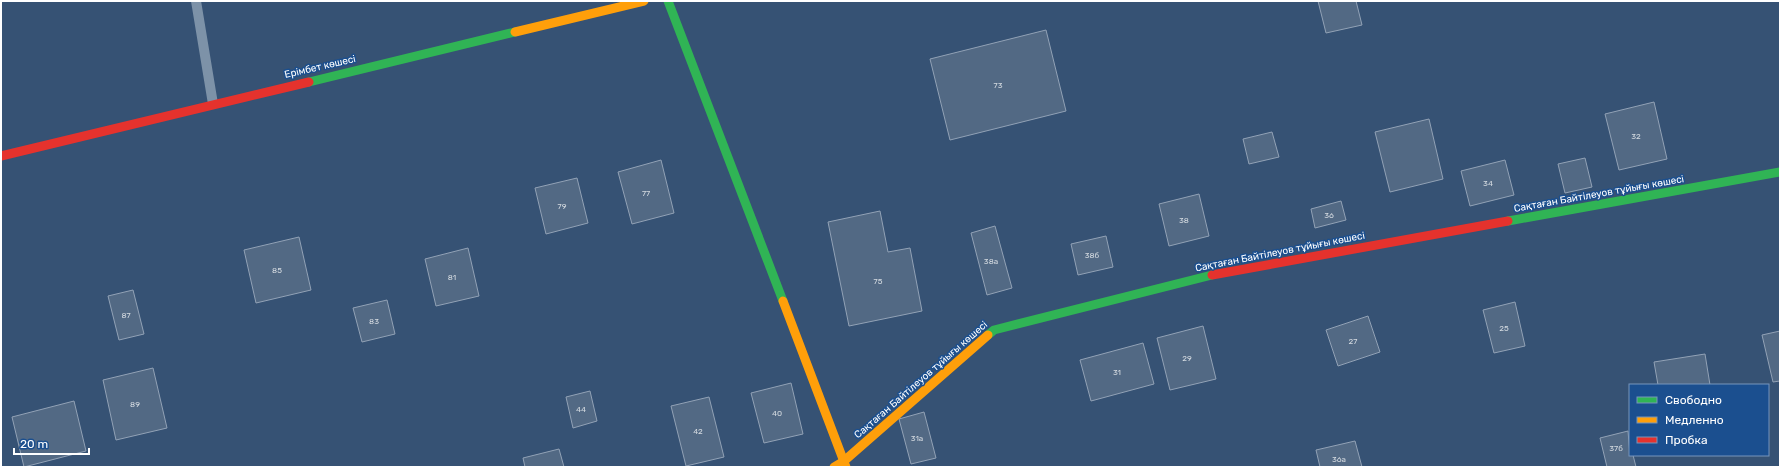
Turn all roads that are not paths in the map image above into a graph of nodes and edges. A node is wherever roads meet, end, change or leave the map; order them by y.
1 (196, 1) edge
2 (644, 1) edge
3 (668, 1) edge
4 (213, 104) junction
5 (1, 156) edge
6 (1780, 172) edge
7 (845, 464) edge
8 (834, 467) edge

1 - 4 lane
2 - 4 street, Ерімбет көшесі
3 - 7 street
4 - 5 street, Ерімбет көшесі
6 - 7 street, Сақтаған Байтілеуов тұйығы көшесі
7 - 8 street, Сақтаған Байтілеуов тұйығы көшесі

